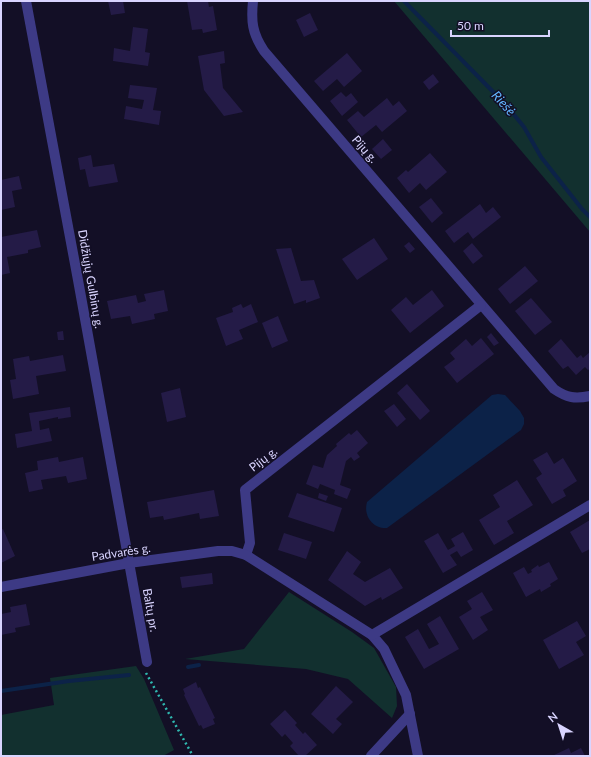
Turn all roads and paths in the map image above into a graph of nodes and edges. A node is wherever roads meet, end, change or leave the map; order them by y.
1 (26, 1) edge
2 (253, 1) edge
3 (482, 304) junction
4 (590, 396) edge
5 (590, 505) edge
6 (246, 555) junction
7 (129, 563) junction
8 (1, 587) edge
9 (372, 635) junction
10 (147, 662) dead end
11 (410, 714) junction
12 (371, 756) edge
13 (418, 756) edge

1 - 7 street, Didžiųjų Gulbinų g.
2 - 3 street, Pijų g.
3 - 4 street, Pijų g.
3 - 6 street, Pijų g.
5 - 9 street
6 - 7 street, Padvarės g.
6 - 9 street
7 - 8 street, Padvarės g.
7 - 10 street, Baltų pr.
9 - 11 street
11 - 12 street
11 - 13 street

